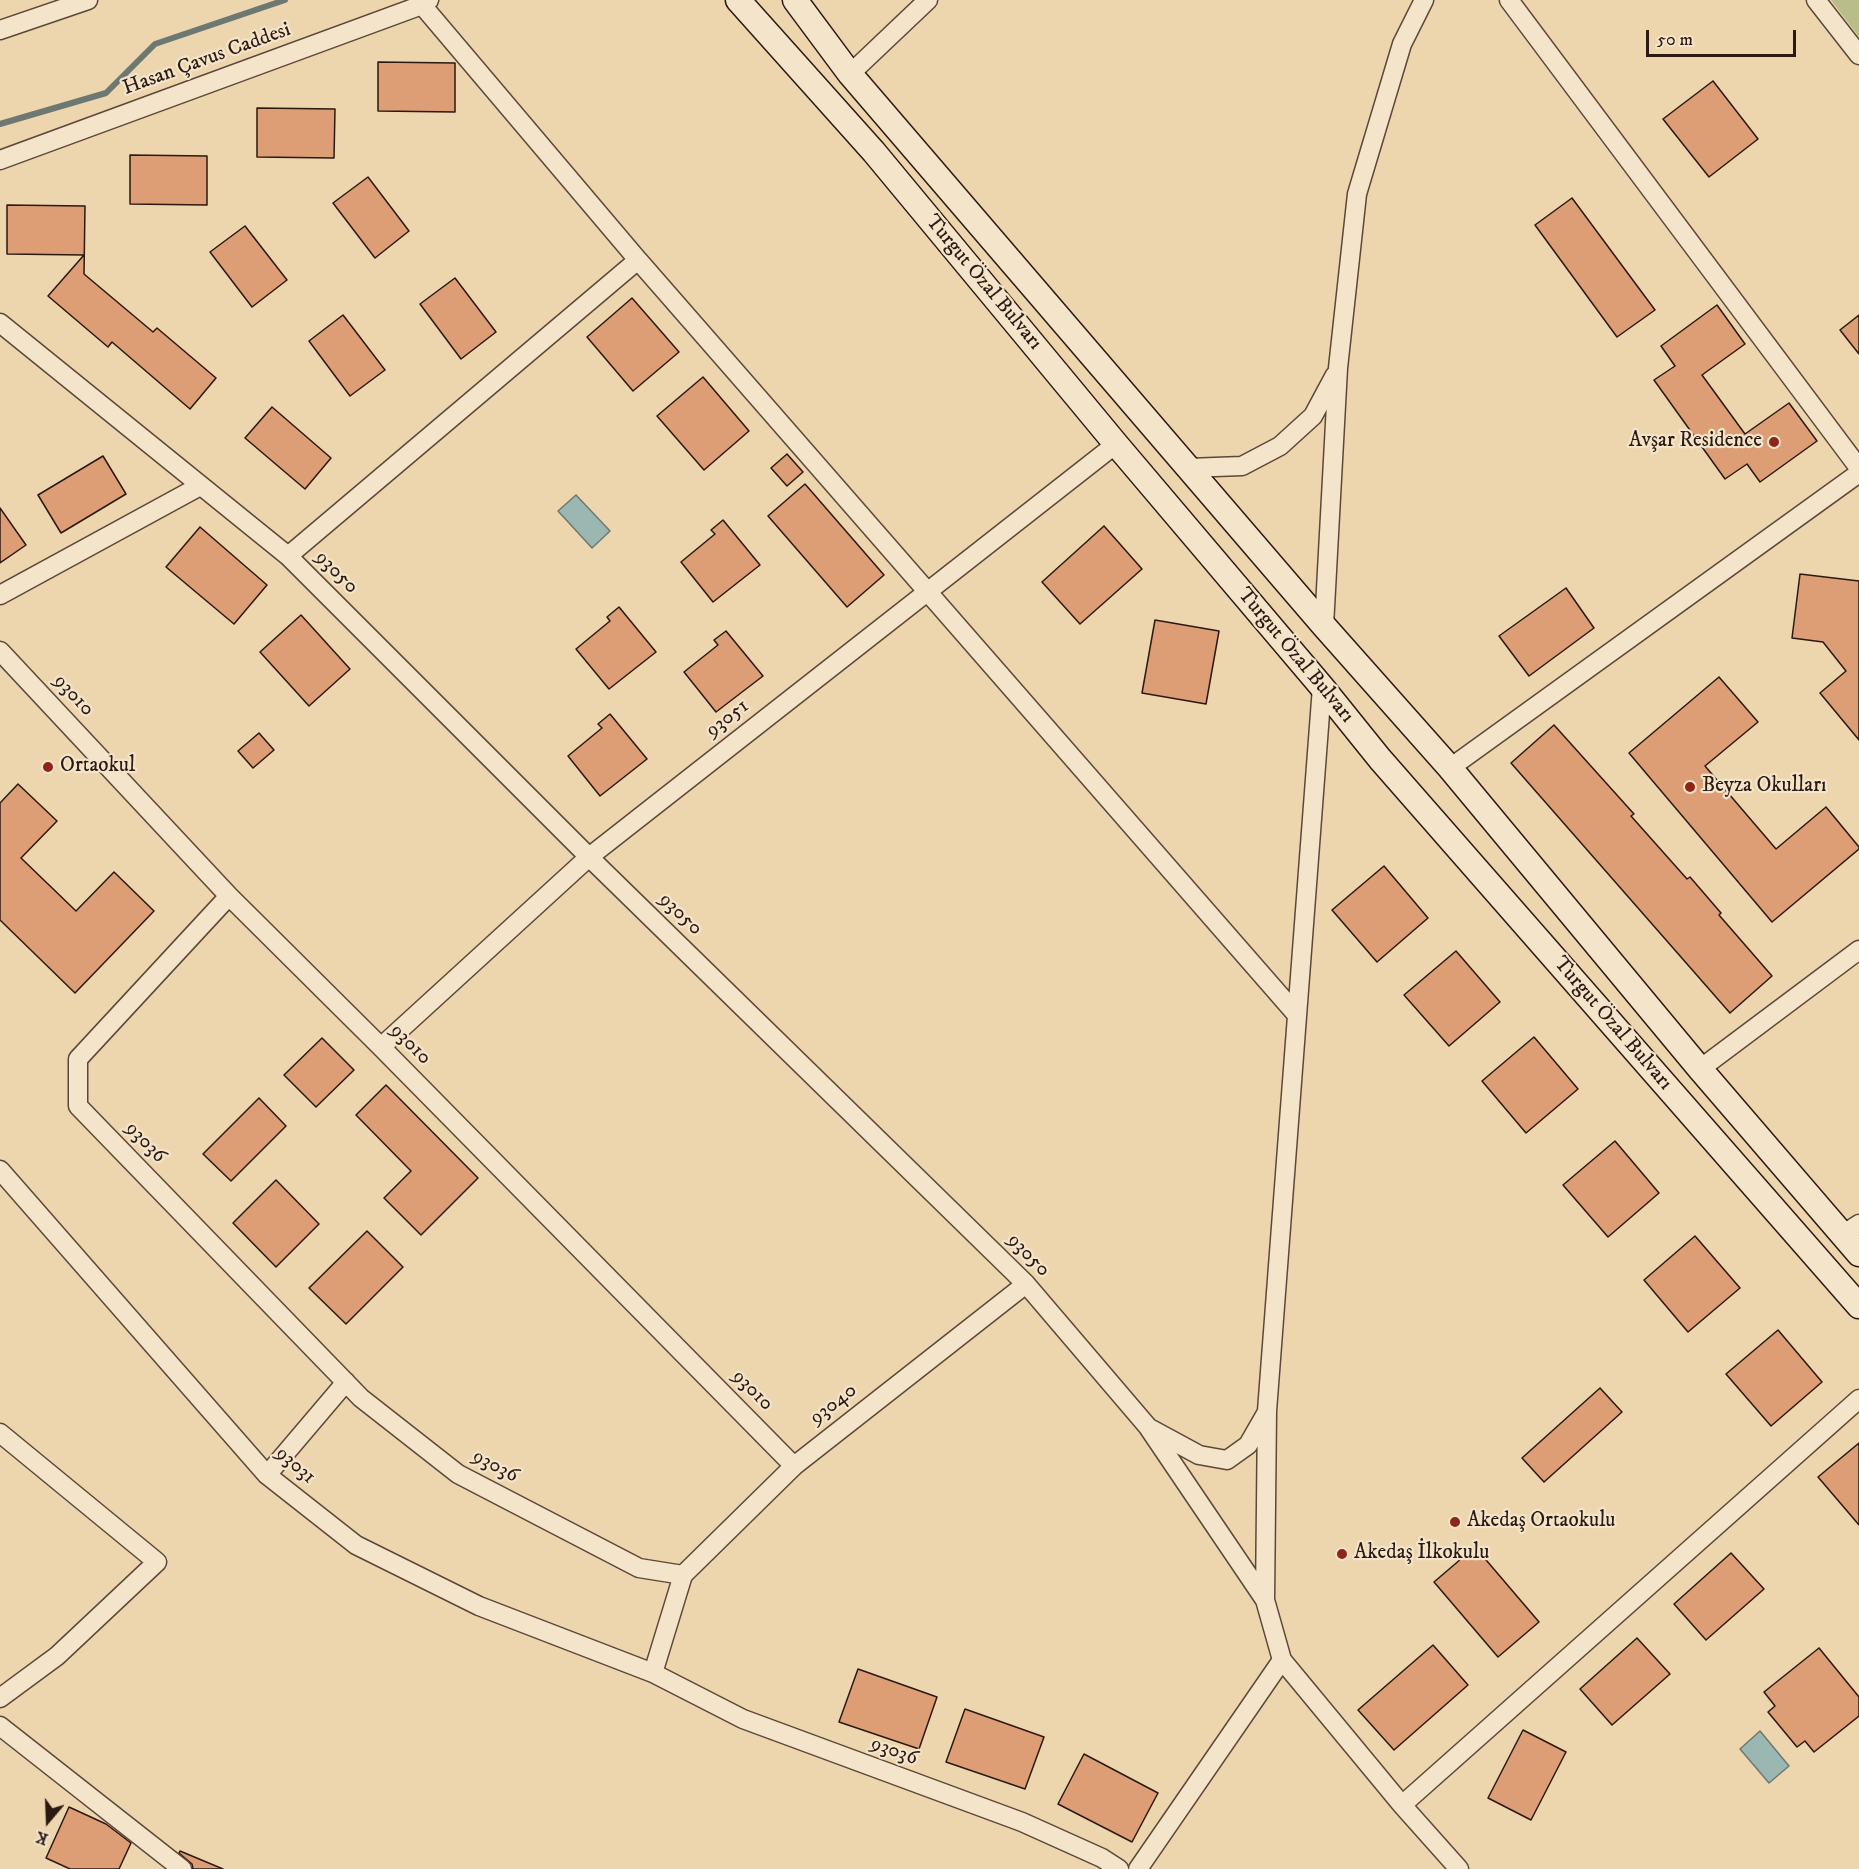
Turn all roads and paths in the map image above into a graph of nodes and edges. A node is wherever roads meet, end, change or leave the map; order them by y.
1 (88, 0) edge
2 (738, 0) edge
3 (795, 0) edge
4 (928, 0) edge
5 (1424, 0) edge
6 (1509, 0) edge
7 (1816, 0) edge
8 (425, 3) edge
9 (0, 30) edge
10 (1859, 55) edge
11 (850, 74) junction
12 (0, 160) edge
13 (638, 260) junction
14 (0, 323) edge
15 (1338, 368) junction
16 (1116, 444) junction
17 (1188, 468) junction
18 (1859, 468) edge
19 (1859, 473) edge
20 (200, 486) junction
21 (288, 556) junction
22 (926, 591) junction
23 (0, 595) edge
24 (1324, 626) junction
25 (0, 651) edge
26 (1322, 687) junction
27 (1450, 768) junction
28 (589, 857) junction
29 (229, 896) junction
30 (1859, 950) edge
31 (1297, 1015) junction
32 (381, 1047) junction
33 (1700, 1069) junction
34 (0, 1170) edge
35 (1851, 1229) edge
36 (1859, 1254) edge
37 (1026, 1284) junction
38 (1859, 1306) edge
39 (346, 1382) junction
40 (1859, 1399) edge
41 (1268, 1411) junction
42 (1148, 1428) junction
43 (0, 1433) edge
44 (794, 1466) junction
45 (267, 1475) junction
46 (682, 1575) junction
47 (1265, 1600) junction
48 (1282, 1660) junction
49 (653, 1673) junction
50 (0, 1698) edge
51 (0, 1726) edge
52 (1402, 1805) junction
53 (182, 1869) edge
54 (1119, 1869) edge
55 (1138, 1869) edge
56 (1459, 1869) edge

1 - 9 street
2 - 16 main road, Turgut Özal Bulvarı
3 - 11 main road, Turgut Özal Bulvarı
4 - 11 street
5 - 15 street
6 - 18 street
7 - 10 street
8 - 12 street, Hasan Çavus Caddesi
8 - 13 street
11 - 17 main road, Turgut Özal Bulvarı
13 - 21 street
13 - 22 street
14 - 20 street, 93050
15 - 17 street
15 - 24 street
16 - 22 street, 93051
16 - 26 main road, Turgut Özal Bulvarı
17 - 24 main road, Turgut Özal Bulvarı
19 - 27 street
20 - 21 street, 93050
20 - 23 street
21 - 28 street, 93050
22 - 28 street, 93051
22 - 31 street
24 - 27 main road, Turgut Özal Bulvarı
25 - 29 street, 93010
26 - 31 street
26 - 38 main road, Turgut Özal Bulvarı
27 - 33 main road, Turgut Özal Bulvarı
28 - 32 street, 93051
28 - 37 street, 93050
29 - 32 street, 93010
29 - 39 street, 93036
30 - 33 street
31 - 41 street
32 - 44 street, 93010
33 - 35 main road, Turgut Özal Bulvarı
34 - 45 street, 93031
35 - 36 main road, Turgut Özal Bulvarı
37 - 42 street, 93050
37 - 44 street, 93040
39 - 45 street
39 - 46 street, 93036
40 - 52 street
41 - 42 street
41 - 47 street
42 - 47 street, 93050
43 - 50 street
44 - 46 street, 93040
45 - 49 street, 93031
46 - 49 street
47 - 48 street
48 - 52 street
48 - 55 street
49 - 54 street, 93036
51 - 53 street
52 - 56 street

